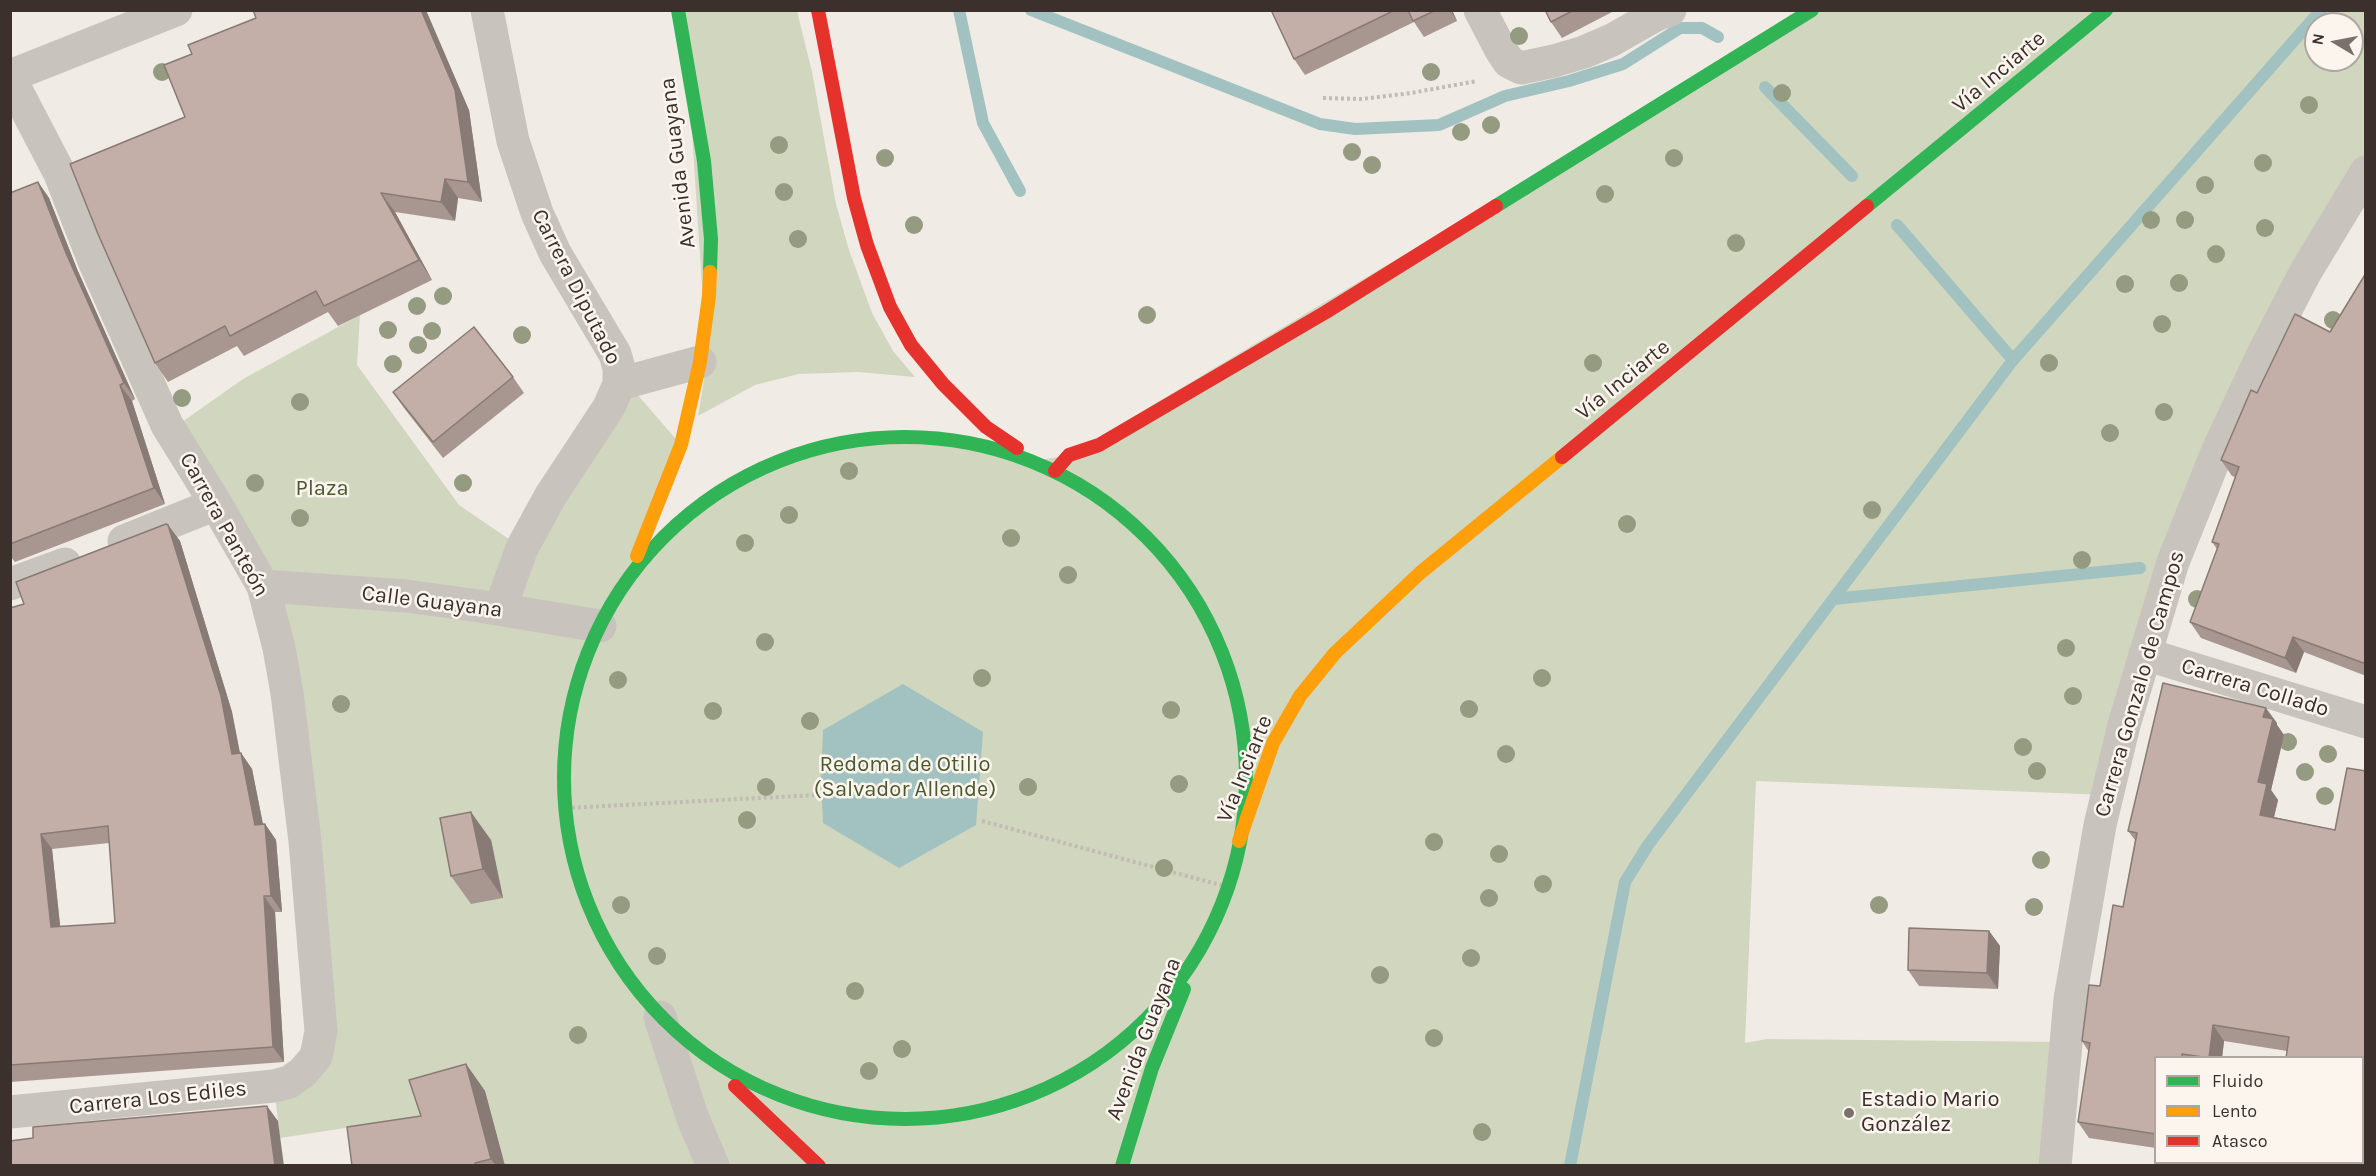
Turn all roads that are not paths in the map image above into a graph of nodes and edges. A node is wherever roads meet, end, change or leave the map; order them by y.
1 (176, 10) edge
2 (487, 10) edge
3 (678, 10) edge
4 (818, 10) edge
5 (1480, 10) edge
6 (1670, 10) edge
7 (1812, 10) edge
8 (2106, 10) edge
9 (10, 77) edge
10 (2366, 172) edge
11 (60, 174) junction
12 (30, 186) edge
13 (700, 362) junction
14 (619, 384) junction
15 (1035, 461) junction
16 (1055, 471) junction
17 (216, 504) junction
18 (10, 584) edge
19 (263, 586) junction
20 (624, 586) junction
21 (500, 609) junction
22 (600, 626) junction
23 (2145, 654) junction
24 (2366, 722) edge
25 (1239, 841) junction
26 (1210, 929) junction
27 (660, 1017) junction
28 (695, 1048) junction
29 (302, 1073) joint
30 (10, 1112) edge
31 (713, 1166) edge
32 (819, 1166) edge
33 (1122, 1166) edge
34 (2055, 1166) edge

1 - 9 street
2 - 14 street, Carrera Diputado
3 - 13 main road, Avenida Guayana
4 - 15 main road
5 - 6 street
7 - 16 main road
8 - 25 main road, Vía Inciarte
9 - 11 street, Carrera Panteón
10 - 23 street, Carrera Gonzalo de Campos
11 - 12 street
11 - 17 street, Carrera Panteón
13 - 14 street
13 - 20 main road, Avenida Guayana
14 - 21 street, Carrera Diputado
15 - 16 main road
15 - 20 main road
16 - 25 main road
17 - 18 street
17 - 19 street, Carrera Panteón
19 - 21 street, Calle Guayana
19 - 29 street, Carrera Panteón
20 - 22 main road
21 - 22 street, Calle Guayana
22 - 27 main road
23 - 24 street, Carrera Collado
23 - 34 street, Carrera Gonzalo de Campos
25 - 26 main road
26 - 28 main road
26 - 33 main road, Avenida Guayana
27 - 28 main road
27 - 31 street
28 - 32 main road
29 - 30 street, Carrera Los Ediles

